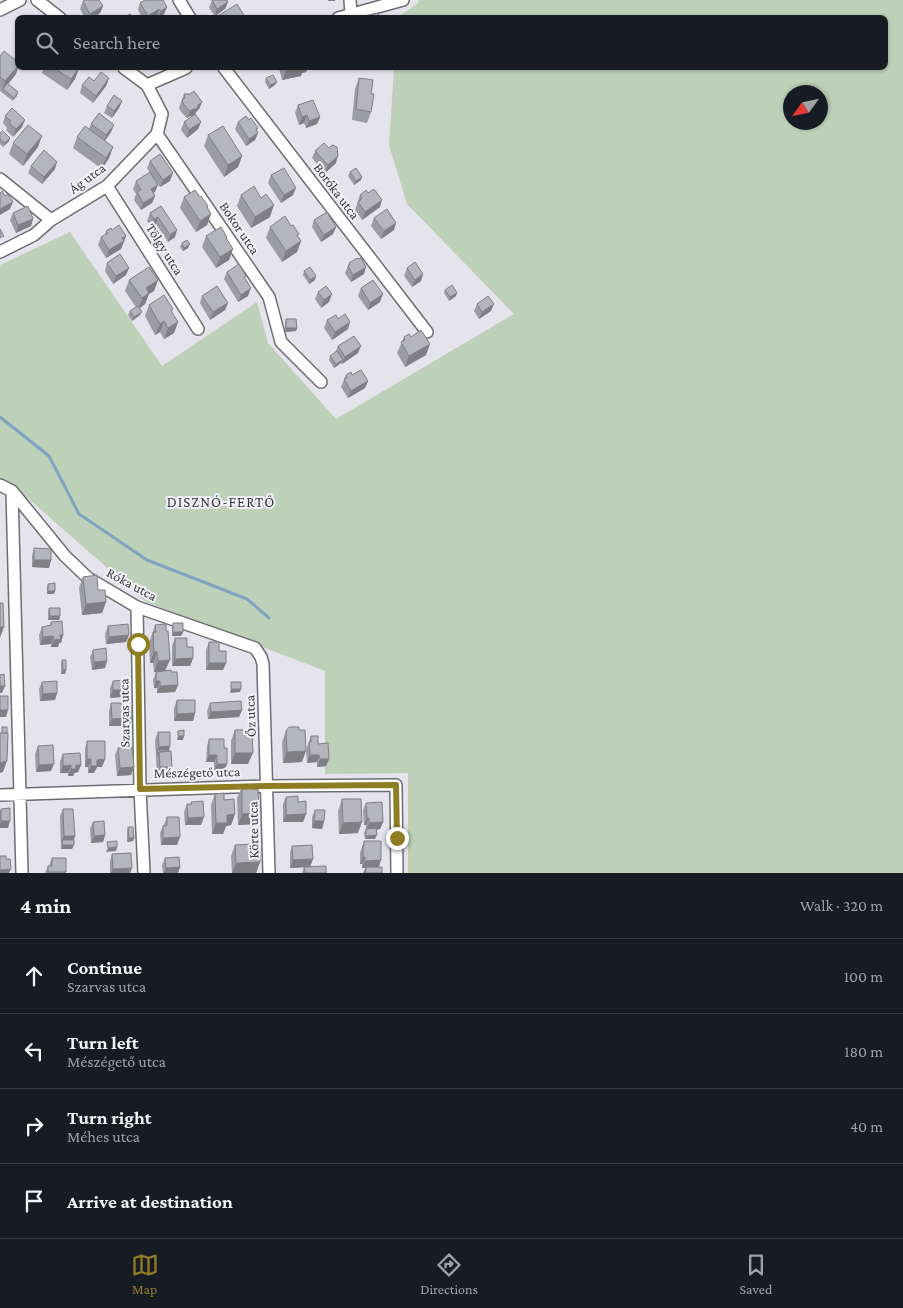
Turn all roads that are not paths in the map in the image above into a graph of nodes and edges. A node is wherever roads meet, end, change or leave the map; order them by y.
1 (20, 0) edge
2 (37, 0) edge
3 (179, 0) edge
4 (350, 0) edge
5 (403, 0) edge
6 (0, 10) edge
7 (351, 14) junction
8 (56, 15) edge
9 (188, 15) edge
10 (348, 15) edge
11 (127, 70) edge
12 (181, 70) edge
13 (226, 70) edge
14 (147, 85) junction
15 (157, 134) junction
16 (0, 179) edge
17 (107, 186) junction
18 (51, 220) junction
19 (0, 252) edge
20 (198, 329) dead end
21 (427, 332) dead end
22 (321, 382) dead end
23 (0, 485) edge
24 (12, 491) junction
25 (137, 607) junction
26 (255, 648) joint
27 (267, 786) junction
28 (140, 789) junction
29 (19, 794) junction
30 (0, 795) edge
31 (22, 873) edge
32 (144, 873) edge
33 (269, 873) edge
34 (397, 873) edge

1 - 6 street
2 - 8 street
3 - 9 street
4 - 7 street
5 - 7 street
7 - 10 street
11 - 14 street
12 - 14 street
13 - 21 street, Boróka utca
14 - 15 street
15 - 17 street, Ág utca
15 - 22 street, Bokor utca
16 - 18 street
17 - 18 street, Ág utca
17 - 20 street, Tölgy utca
18 - 19 street, Ág utca
23 - 24 street, Róka utca
24 - 25 street, Róka utca
24 - 29 street
25 - 26 street, Róka utca
25 - 28 street, Szarvas utca
26 - 27 street, Őz utca
27 - 28 street, Mészégető utca
27 - 33 street, Körte utca
27 - 34 street, Mészégető utca
28 - 29 street, Mészégető utca
28 - 32 street, Szarvas utca
29 - 30 street, Mészégető utca
29 - 31 street

